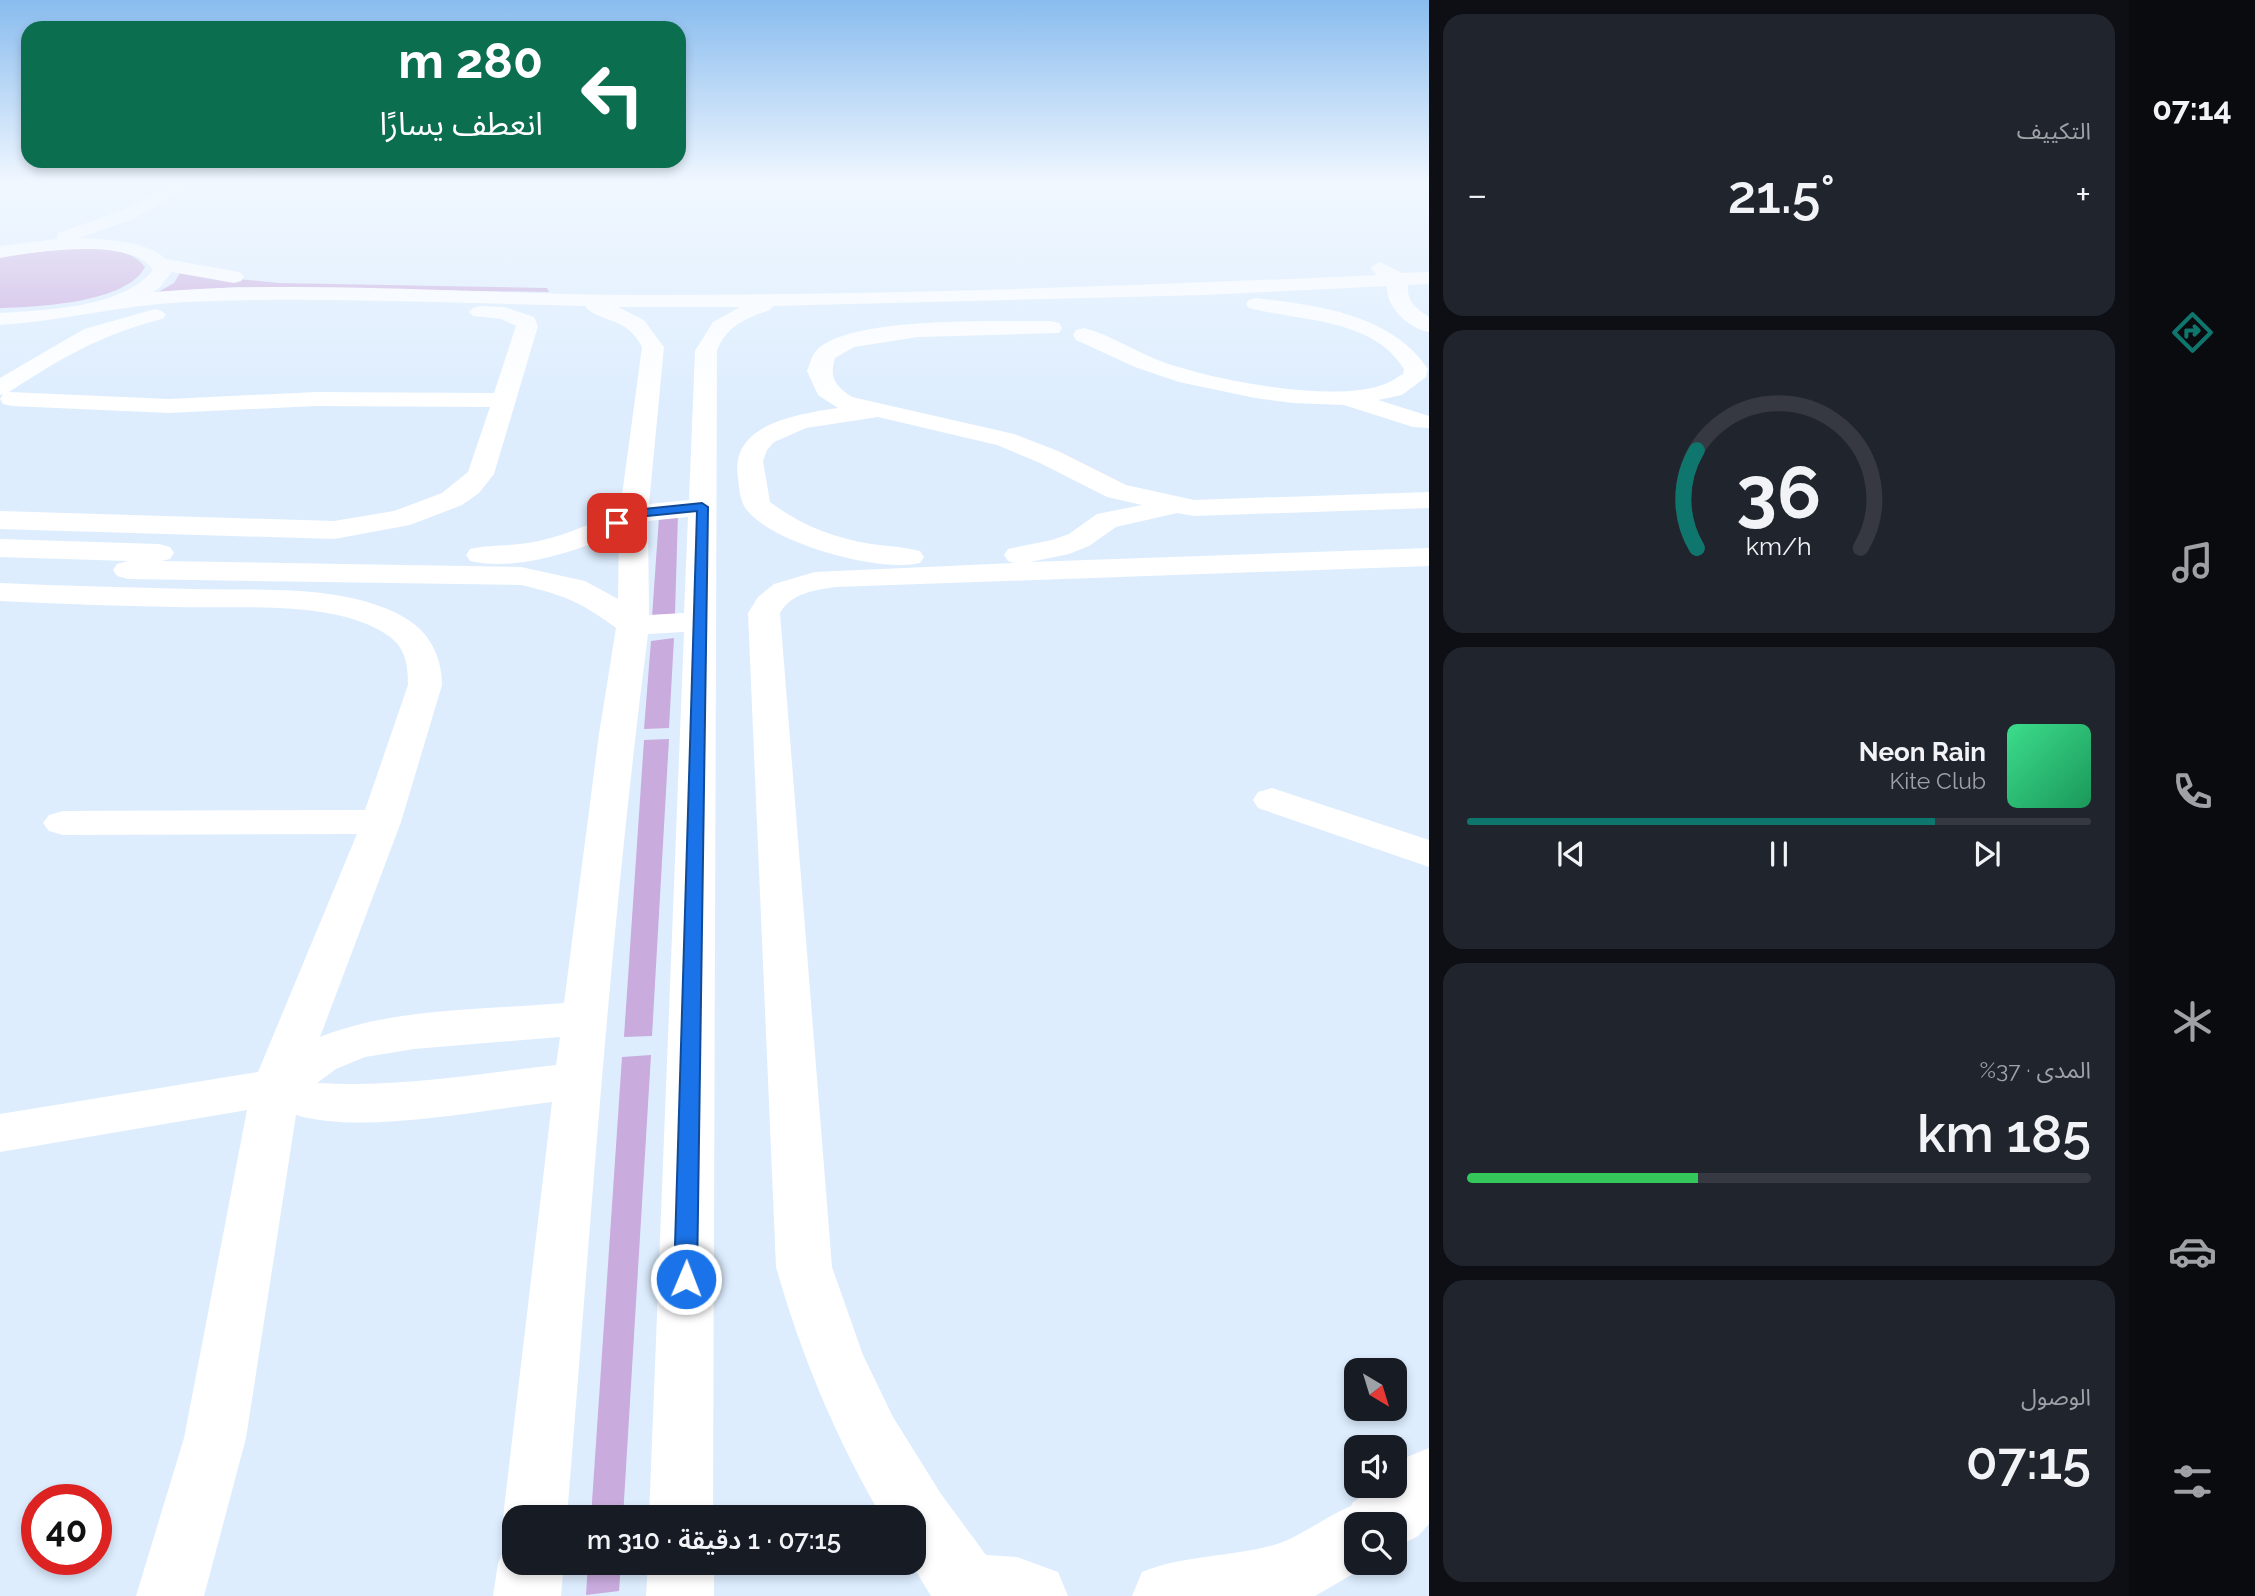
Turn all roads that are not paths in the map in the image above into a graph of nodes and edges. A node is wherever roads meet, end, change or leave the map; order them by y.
1 (154, 258) edge
2 (162, 264) junction
3 (1429, 265) edge
4 (1380, 268) junction
5 (1429, 278) edge
6 (1282, 279) junction
7 (1399, 280) junction
8 (569, 293) junction
9 (798, 293) junction
10 (1060, 293) junction
11 (1032, 294) junction
12 (111, 302) junction
13 (53, 314) junction
14 (0, 319) edge
15 (1092, 320) junction
16 (1051, 325) junction
17 (1429, 326) edge
18 (0, 329) edge
19 (1429, 345) edge
20 (1395, 389) junction
21 (829, 394) junction
22 (3, 395) edge
23 (1341, 398) junction
24 (504, 400) junction
25 (889, 413) junction
26 (803, 421) junction
27 (1426, 424) edge
28 (1096, 483) junction
29 (1429, 500) edge
30 (702, 507) junction
31 (1194, 508) junction
32 (634, 514) junction
33 (0, 520) edge
34 (1107, 520) junction
35 (0, 548) edge
36 (548, 548) junction
37 (1429, 557) edge
38 (545, 580) junction
39 (4, 591) edge
40 (701, 622) junction
41 (633, 625) junction
42 (1272, 800) dead end
43 (381, 822) junction
44 (63, 823) dead end
45 (1429, 854) edge
46 (586, 1017) junction
47 (579, 1081) junction
48 (276, 1087) junction
49 (0, 1133) edge
50 (1429, 1478) edge
51 (536, 1505) edge
52 (681, 1505) edge
53 (1397, 1512) edge
54 (1344, 1543) edge
55 (530, 1575) edge
56 (681, 1575) edge
57 (1266, 1586) edge
58 (1011, 1594) edge
59 (170, 1596) edge
60 (527, 1596) edge
61 (680, 1596) edge
62 (1166, 1596) edge

1 - 2 street
2 - 8 street
2 - 12 street
3 - 4 street
4 - 6 street
4 - 7 street
5 - 7 street
6 - 7 street
6 - 9 street
6 - 10 street
6 - 19 street
7 - 17 street
8 - 9 street
8 - 12 street
8 - 32 street
9 - 11 street
9 - 30 street
10 - 11 street
10 - 15 street
11 - 16 street
12 - 13 street
13 - 14 street
13 - 18 street
15 - 16 street
15 - 20 street
15 - 23 street
16 - 21 street
20 - 23 street
20 - 27 street
21 - 25 street
21 - 26 street
22 - 24 street
22 - 24 street
23 - 27 street
24 - 33 street
25 - 26 street
25 - 28 street
26 - 34 street
28 - 31 street
28 - 34 street
29 - 31 street
30 - 32 street
30 - 40 street
31 - 34 street
32 - 36 street
32 - 41 street
35 - 36 street
36 - 38 street
37 - 58 street
38 - 39 street
38 - 41 street
39 - 43 street
40 - 41 street
40 - 52 street
41 - 46 street
42 - 45 street
43 - 44 street
43 - 48 street
46 - 47 street
46 - 48 street
47 - 48 street
47 - 51 street
48 - 49 street
48 - 59 street
50 - 53 street
54 - 57 street
55 - 60 street
56 - 61 street
57 - 62 street

